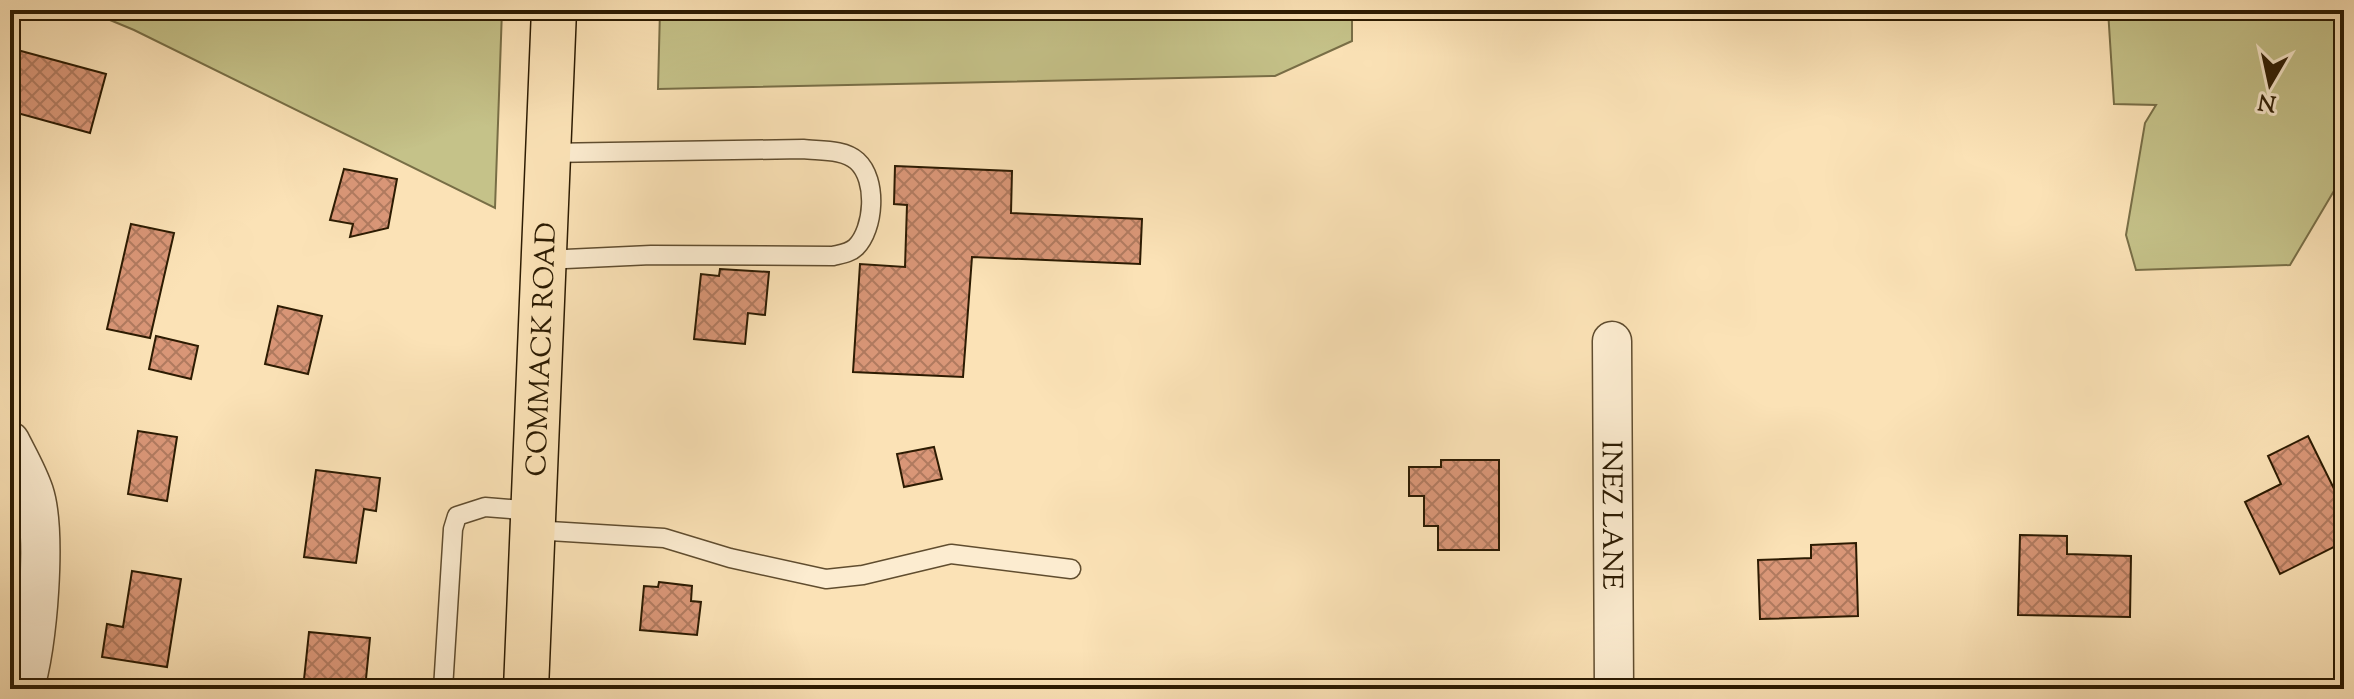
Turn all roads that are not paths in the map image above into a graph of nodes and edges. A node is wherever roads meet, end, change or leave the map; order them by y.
1 (554, 10) edge
2 (548, 153) junction
3 (544, 260) junction
4 (1612, 341) dead end
5 (10, 441) edge
6 (533, 520) junction
7 (1071, 569) dead end
8 (24, 689) edge
9 (443, 689) edge
10 (526, 689) edge
11 (1614, 689) edge

1 - 2 main road, COMMACK ROAD
2 - 3 main road, COMMACK ROAD
2 - 3 lane
3 - 6 main road, COMMACK ROAD
4 - 11 street, INEZ LANE
5 - 8 street
6 - 7 lane
6 - 9 lane
6 - 10 main road, COMMACK ROAD

